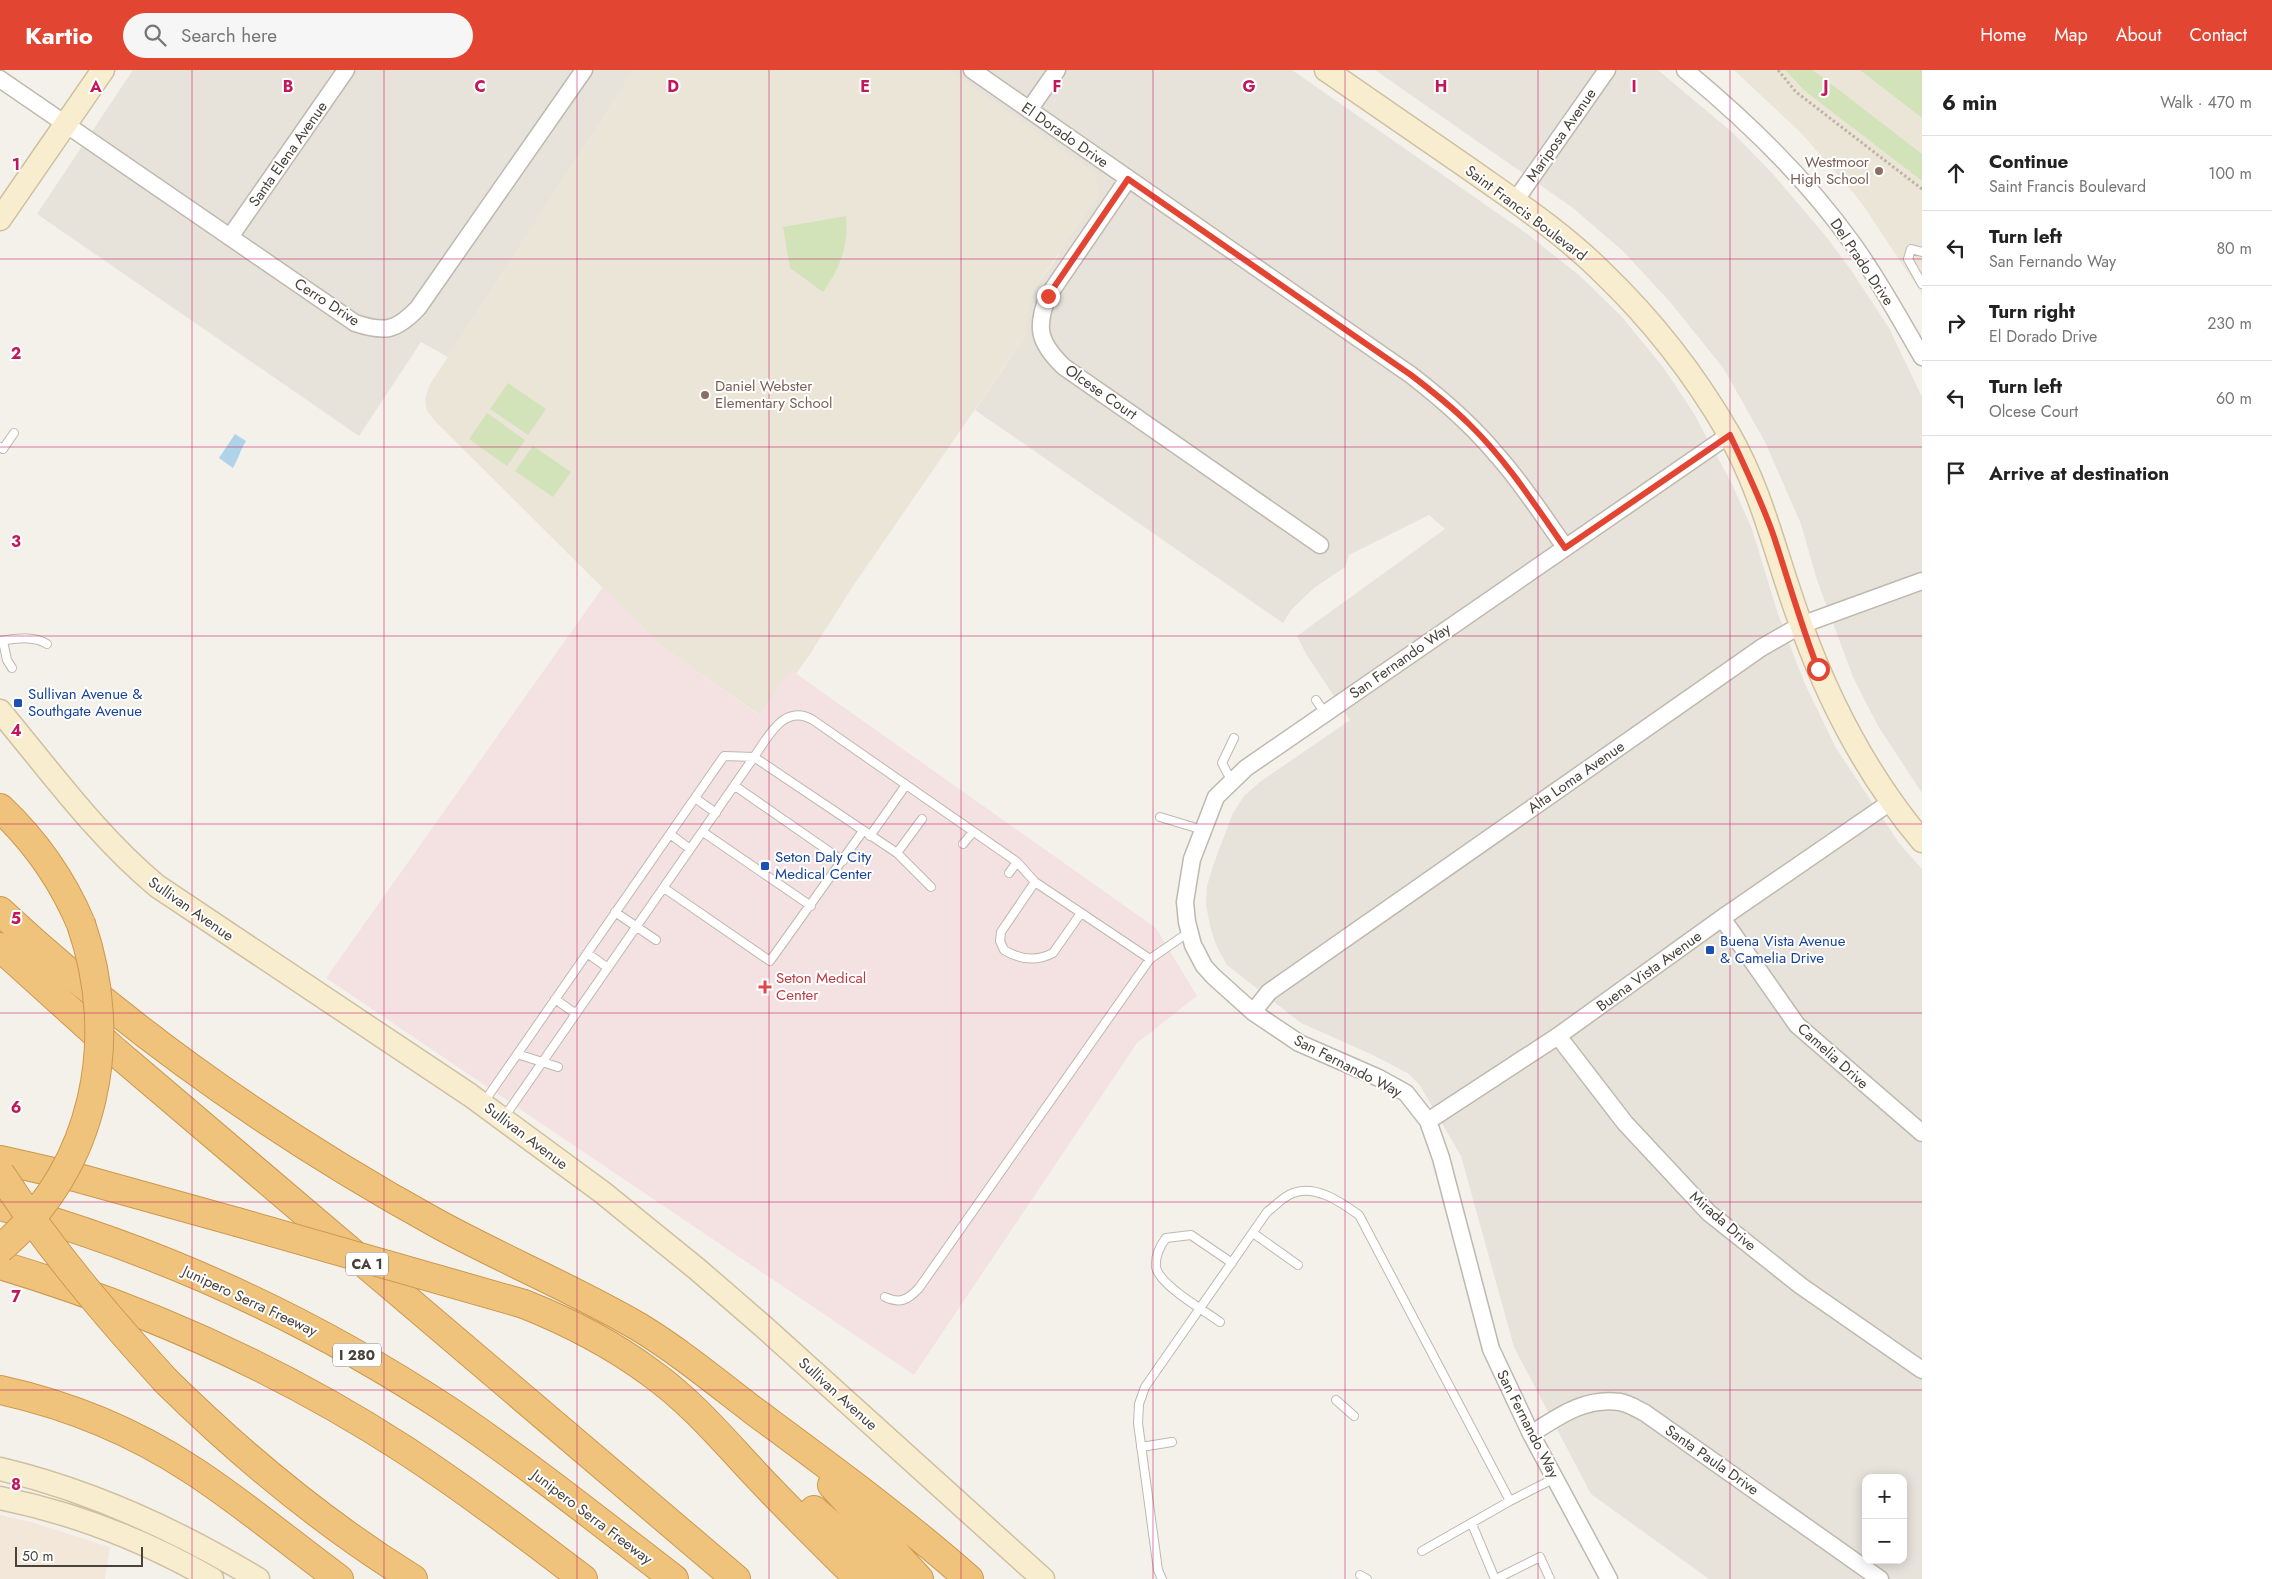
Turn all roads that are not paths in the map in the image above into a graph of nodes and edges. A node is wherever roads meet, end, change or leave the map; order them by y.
1 (103, 70) edge
2 (346, 70) edge
3 (584, 70) edge
4 (972, 70) edge
5 (1057, 70) edge
6 (1326, 70) edge
7 (1607, 70) edge
8 (1685, 70) edge
9 (0, 79) edge
10 (1029, 110) junction
11 (65, 125) junction
12 (1128, 179) junction
13 (1515, 201) junction
14 (0, 219) edge
15 (230, 238) junction
16 (1922, 252) edge
17 (1922, 284) edge
18 (1922, 357) edge
19 (14, 433) dead end
20 (1730, 435) junction
21 (1, 448) edge
22 (1320, 545) dead end
23 (1565, 548) junction
24 (1922, 581) edge
25 (1801, 625) junction
26 (2, 641) edge
27 (47, 644) dead end
28 (12, 668) dead end
29 (0, 711) edge
30 (1234, 738) dead end
31 (754, 757) junction
32 (1231, 780) junction
33 (906, 785) junction
34 (735, 786) junction
35 (695, 798) junction
36 (1892, 801) junction
37 (0, 808) edge
38 (716, 813) junction
39 (1160, 817) dead end
40 (922, 819) dead end
41 (1203, 830) junction
42 (703, 832) junction
43 (973, 832) junction
44 (670, 834) junction
45 (866, 834) junction
46 (1922, 841) edge
47 (963, 844) dead end
48 (690, 849) junction
49 (897, 853) junction
50 (843, 861) junction
51 (1016, 862) junction
52 (1009, 873) dead end
53 (1035, 882) junction
54 (931, 887) dead end
55 (664, 888) junction
56 (810, 906) junction
57 (0, 911) edge
58 (615, 912) junction
59 (1081, 913) junction
60 (1722, 918) junction
61 (637, 927) junction
62 (1189, 932) junction
63 (656, 940) dead end
64 (0, 947) edge
65 (587, 953) junction
66 (1150, 959) junction
67 (608, 968) junction
68 (555, 999) junction
69 (1253, 1012) junction
70 (576, 1014) junction
71 (1558, 1036) junction
72 (517, 1054) junction
73 (542, 1063) junction
74 (558, 1067) dead end
75 (483, 1104) junction
76 (503, 1118) junction
77 (1428, 1120) junction
78 (1922, 1133) edge
79 (0, 1160) edge
80 (0, 1173) edge
81 (0, 1206) edge
82 (1253, 1233) junction
83 (0, 1249) edge
84 (1232, 1262) junction
85 (0, 1265) edge
86 (1298, 1265) dead end
87 (885, 1296) dead end
88 (1201, 1308) junction
89 (1220, 1322) dead end
90 (1922, 1370) edge
91 (0, 1390) edge
92 (1336, 1400) dead end
93 (745, 1404) junction
94 (702, 1416) junction
95 (1354, 1416) dead end
96 (1531, 1434) junction
97 (1172, 1442) dead end
98 (1141, 1448) junction
99 (0, 1469) edge
100 (1555, 1478) junction
101 (0, 1498) edge
102 (1510, 1501) junction
103 (312, 1509) junction
104 (1472, 1524) junction
105 (1422, 1552) dead end
106 (1158, 1570) junction
107 (212, 1579) edge
108 (258, 1579) edge
109 (339, 1579) edge
110 (391, 1579) edge
111 (413, 1579) edge
112 (582, 1579) edge
113 (674, 1579) edge
114 (736, 1579) edge
115 (859, 1579) edge
116 (892, 1579) edge
117 (919, 1579) edge
118 (969, 1579) edge
119 (1043, 1579) edge
120 (1157, 1579) edge
121 (1162, 1579) edge
122 (1496, 1579) edge
123 (1550, 1579) edge
124 (1609, 1579) edge
125 (1880, 1579) edge

1 - 11 street
2 - 15 street, Santa Elena Avenue
3 - 15 street, Cerro Drive
4 - 10 street, El Dorado Drive
5 - 10 street
6 - 13 street, Saint Francis Boulevard
7 - 13 street, Mariposa Avenue
8 - 18 street, Del Prado Drive
9 - 11 street, Cerro Drive
10 - 12 street, El Dorado Drive
11 - 14 street
11 - 15 street, Cerro Drive
12 - 22 street, Olcese Court
12 - 23 street, El Dorado Drive
13 - 20 street, Saint Francis Boulevard
16 - 17 lane
19 - 21 lane
20 - 23 street, San Fernando Way
20 - 25 street, Saint Francis Boulevard
23 - 32 street, San Fernando Way
24 - 25 street, Alta Loma Avenue
25 - 36 street, Saint Francis Boulevard
25 - 69 street, Alta Loma Avenue
26 - 27 lane
26 - 28 lane
29 - 75 street, Sullivan Avenue
30 - 32 lane
31 - 33 lane
31 - 34 lane
31 - 35 lane
31 - 45 lane
32 - 41 street, San Fernando Way
33 - 43 lane
33 - 45 lane
34 - 38 lane
34 - 50 lane
35 - 38 lane
35 - 44 lane
36 - 46 street, Saint Francis Boulevard
36 - 60 street, Buena Vista Avenue
37 - 83 highway, bridge
38 - 42 lane
39 - 41 lane
40 - 49 lane
41 - 62 street, San Fernando Way
42 - 48 lane
42 - 56 lane
43 - 47 lane
43 - 51 lane
44 - 48 lane
44 - 58 lane
45 - 49 lane
45 - 50 lane
48 - 55 lane
49 - 54 lane
50 - 56 lane
51 - 52 lane
51 - 53 lane
53 - 59 lane
53 - 59 lane
55 - 56 lane
55 - 61 lane
57 - 93 highway
58 - 61 lane
58 - 65 lane
59 - 66 lane
60 - 71 street, Buena Vista Avenue
60 - 78 street, Camelia Drive
61 - 63 lane
61 - 67 lane
62 - 66 lane
62 - 69 street, San Fernando Way
64 - 114 highway, CA 1
65 - 67 lane
65 - 68 lane
66 - 87 lane
67 - 70 lane
68 - 70 lane
68 - 72 lane
69 - 77 street, San Fernando Way
70 - 73 lane
71 - 77 street, Buena Vista Avenue
71 - 90 street, Mirada Drive
72 - 73 lane
72 - 75 lane
73 - 74 lane
73 - 76 lane
75 - 76 street, Sullivan Avenue
76 - 119 street, Sullivan Avenue
77 - 96 street, San Fernando Way
79 - 94 highway, bridge
80 - 103 highway, bridge
81 - 113 highway, Junipero Serra Freeway / I 280
82 - 84 lane
82 - 86 lane
82 - 102 lane
84 - 88 lane
84 - 88 lane
85 - 112 highway
88 - 89 lane
88 - 98 lane
91 - 109 highway
92 - 95 lane
93 - 117 highway
93 - 118 highway
94 - 115 highway
94 - 116 highway
96 - 100 street, San Fernando Way
96 - 125 street, Santa Paula Drive
97 - 98 lane
98 - 106 lane
99 - 108 street
100 - 102 lane
100 - 124 street, San Fernando Way
101 - 107 street
102 - 104 lane
103 - 110 highway
103 - 111 highway
104 - 105 lane
104 - 122 lane
106 - 120 lane
106 - 121 lane
122 - 123 lane

